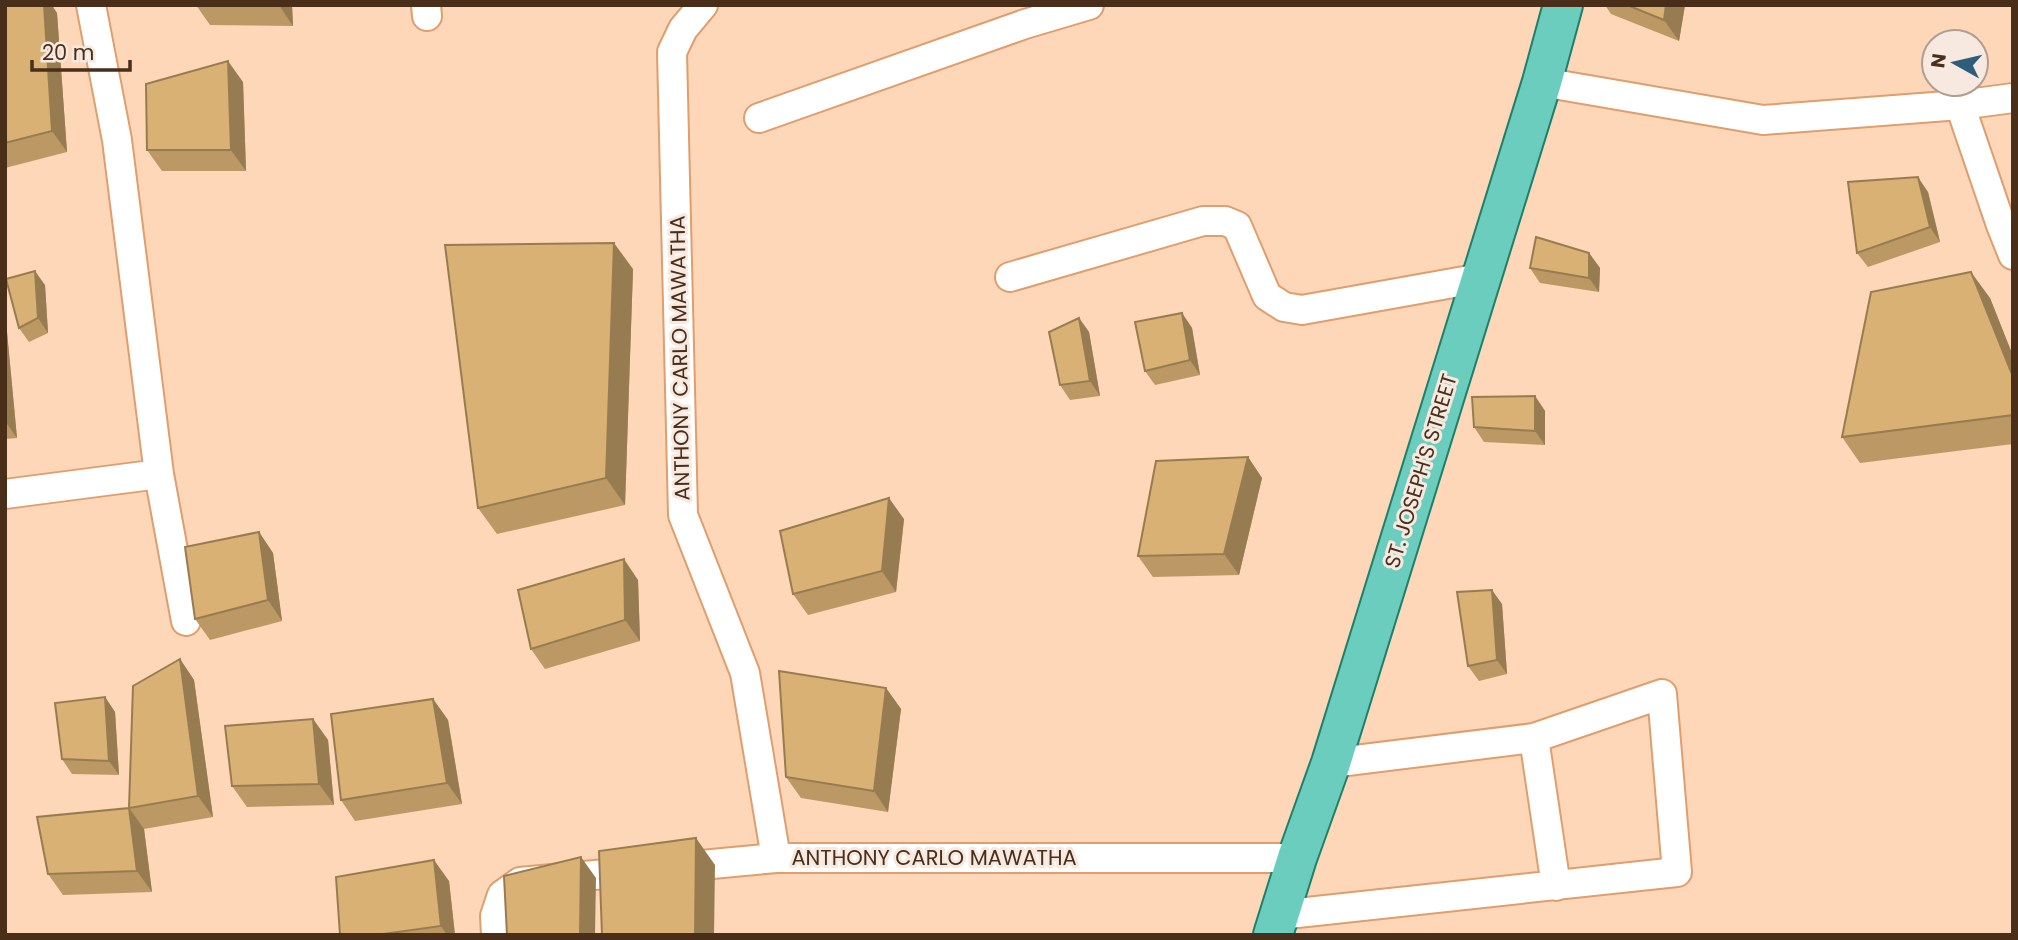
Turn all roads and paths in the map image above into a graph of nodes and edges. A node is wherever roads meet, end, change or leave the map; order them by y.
1 (91, 5) edge
2 (703, 5) edge
3 (1089, 5) edge
4 (1563, 5) edge
5 (1542, 82) junction
6 (2013, 98) edge
7 (1959, 105) junction
8 (759, 118) dead end
9 (2013, 255) edge
10 (1010, 277) dead end
11 (1481, 278) junction
12 (159, 474) junction
13 (5, 494) edge
14 (186, 621) dead end
15 (1534, 738) junction
16 (1331, 763) junction
17 (776, 858) junction
18 (1297, 858) junction
19 (1556, 887) junction
20 (1276, 925) edge
21 (496, 935) edge

1 - 12 street
2 - 17 street, ANTHONY CARLO MAWATHA
3 - 8 street
4 - 5 main road, ST. JOSEPH'S STREET
5 - 7 street
5 - 11 main road, ST. JOSEPH'S STREET
6 - 7 street
7 - 9 street
10 - 11 street
11 - 16 main road, ST. JOSEPH'S STREET
12 - 13 street
12 - 14 street
15 - 16 street
15 - 19 street
15 - 19 street
16 - 18 main road, ST. JOSEPH'S STREET
17 - 18 street, ANTHONY CARLO MAWATHA
17 - 21 street
18 - 20 main road, ST. JOSEPH'S STREET
19 - 20 street

